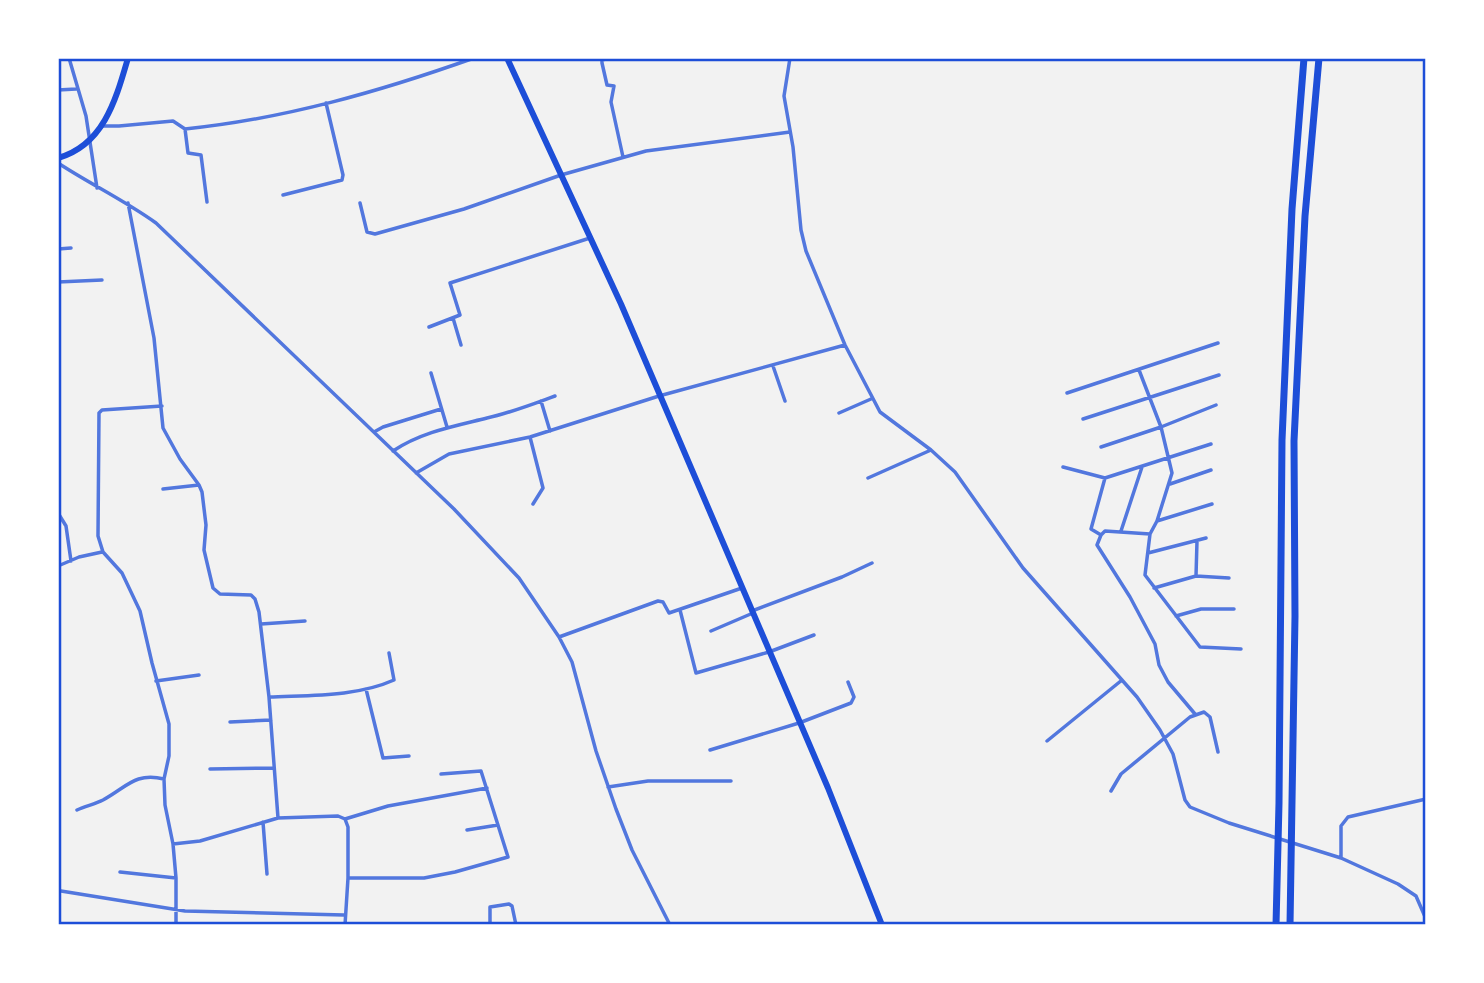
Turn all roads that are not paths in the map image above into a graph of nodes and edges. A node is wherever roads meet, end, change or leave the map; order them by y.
1 (69, 58) edge
2 (128, 58) edge
3 (474, 58) edge
4 (507, 58) edge
5 (609, 58) edge
6 (790, 58) edge
7 (1304, 58) edge
8 (1319, 58) edge
9 (76, 89) junction
10 (58, 90) edge
11 (326, 103) junction
12 (103, 125) junction
13 (185, 129) junction
14 (790, 132) junction
15 (89, 141) junction
16 (623, 157) junction
17 (58, 161) edge
18 (561, 175) junction
19 (97, 188) junction
20 (282, 195) dead end
21 (207, 202) dead end
22 (128, 203) junction
23 (360, 203) dead end
24 (591, 238) junction
25 (71, 248) dead end
26 (58, 249) edge
27 (102, 280) dead end
28 (58, 282) edge
29 (453, 318) junction
30 (429, 327) dead end
31 (1218, 343) dead end
32 (461, 345) dead end
33 (845, 345) junction
34 (773, 366) junction
35 (1139, 370) junction
36 (430, 373) dead end
37 (1219, 375) dead end
38 (1067, 393) dead end
39 (555, 396) dead end
40 (659, 396) junction
41 (872, 399) junction
42 (1149, 399) junction
43 (541, 401) junction
44 (785, 401) dead end
45 (1216, 405) dead end
46 (162, 406) junction
47 (441, 409) junction
48 (839, 413) dead end
49 (1083, 419) dead end
50 (447, 427) junction
51 (1161, 427) junction
52 (550, 430) junction
53 (374, 432) junction
54 (530, 436) junction
55 (1211, 444) dead end
56 (1101, 447) dead end
57 (931, 450) junction
58 (393, 451) junction
59 (1168, 458) junction
60 (1063, 467) dead end
61 (1142, 467) junction
62 (1211, 470) dead end
63 (416, 473) junction
64 (868, 478) dead end
65 (1105, 478) junction
66 (1170, 484) junction
67 (199, 485) junction
68 (163, 489) dead end
69 (533, 504) dead end
70 (1212, 504) dead end
71 (58, 513) edge
72 (1157, 521) junction
73 (1121, 531) junction
74 (1150, 534) junction
75 (1101, 535) junction
76 (1206, 538) dead end
77 (1196, 541) junction
78 (103, 552) junction
79 (1148, 553) junction
80 (71, 561) junction
81 (872, 563) dead end
82 (58, 566) edge
83 (1196, 576) junction
84 (1229, 578) dead end
85 (742, 588) junction
86 (1154, 588) junction
87 (1234, 609) dead end
88 (680, 610) junction
89 (752, 612) junction
90 (1176, 616) junction
91 (305, 621) dead end
92 (261, 624) junction
93 (711, 631) dead end
94 (814, 635) dead end
95 (559, 637) junction
96 (1241, 649) dead end
97 (769, 652) junction
98 (389, 653) dead end
99 (199, 675) dead end
100 (1122, 680) junction
101 (156, 681) junction
102 (848, 682) dead end
103 (366, 689) junction
104 (269, 697) junction
105 (1195, 714) junction
106 (271, 720) junction
107 (230, 722) dead end
108 (799, 723) junction
109 (1165, 739) junction
110 (1047, 741) dead end
111 (710, 750) dead end
112 (1218, 752) dead end
113 (409, 756) dead end
114 (274, 768) junction
115 (210, 769) dead end
116 (441, 774) dead end
117 (164, 779) junction
118 (732, 781) dead end
119 (608, 787) junction
120 (486, 788) junction
121 (1111, 791) dead end
122 (1426, 799) edge
123 (77, 810) dead end
124 (278, 818) junction
125 (345, 819) junction
126 (263, 822) junction
127 (498, 825) junction
128 (467, 830) dead end
129 (173, 844) junction
130 (1341, 858) junction
131 (120, 872) dead end
132 (267, 874) dead end
133 (176, 878) junction
134 (348, 878) junction
135 (61, 891) dead end
136 (176, 909) junction
137 (344, 915) junction
138 (1426, 919) edge
139 (176, 925) edge
140 (345, 925) edge
141 (490, 925) edge
142 (516, 925) edge
143 (670, 925) edge
144 (882, 925) edge
145 (1276, 925) edge
146 (1290, 925) edge

1 - 9 street
2 - 12 main road
3 - 11 street
4 - 18 main road
5 - 16 street
6 - 14 street
7 - 145 highway
8 - 146 highway
9 - 10 street
9 - 15 street
11 - 13 street
11 - 20 street
12 - 13 street
12 - 15 main road
13 - 21 street
14 - 16 street
14 - 33 street
15 - 17 main road
15 - 19 street
16 - 18 street
17 - 19 street
18 - 23 street
18 - 24 main road
19 - 22 street
22 - 46 street
22 - 53 street
24 - 29 street
24 - 40 main road
25 - 26 street
27 - 28 street
29 - 30 street
29 - 32 street
31 - 35 street
33 - 34 street
33 - 41 street
34 - 40 street
34 - 44 street
35 - 38 street
35 - 42 street
36 - 47 street
37 - 42 street
39 - 43 street
40 - 52 street
40 - 85 main road
41 - 48 street
41 - 57 street
42 - 49 street
42 - 51 street
43 - 50 street
43 - 52 street
45 - 51 street
46 - 67 street
46 - 78 street
47 - 50 street
47 - 53 street
50 - 58 street
51 - 56 street
51 - 59 street
52 - 54 street
53 - 58 street
54 - 63 street
54 - 69 street
55 - 59 street
57 - 64 street
57 - 100 street
58 - 63 street
59 - 61 street
59 - 66 street
60 - 65 street
61 - 65 street
61 - 73 street
62 - 66 street
63 - 95 street
65 - 75 street
66 - 72 street
67 - 68 street
67 - 92 street
70 - 72 street
71 - 80 street
72 - 74 street
73 - 74 street
73 - 75 street
74 - 79 street
75 - 105 street
76 - 77 street
77 - 79 street
77 - 83 street
78 - 80 street
78 - 101 street
79 - 86 street
80 - 82 street
81 - 89 street
83 - 84 street
83 - 86 street
85 - 88 street
85 - 89 main road
86 - 90 street
87 - 90 street
88 - 95 street
88 - 97 street
89 - 93 street
89 - 97 main road
90 - 96 street
91 - 92 street
92 - 104 street
94 - 97 street
95 - 119 street
97 - 108 main road
98 - 103 street
99 - 101 street
100 - 109 street
100 - 110 street
101 - 117 street
102 - 108 street
103 - 104 street
103 - 113 street
104 - 106 street
105 - 109 street
105 - 112 street
106 - 107 street
106 - 114 street
108 - 111 street
108 - 144 main road
109 - 121 street
109 - 130 street
114 - 115 street
114 - 124 street
116 - 120 street
117 - 123 street
117 - 129 street
118 - 119 street
119 - 143 street
120 - 125 street
120 - 127 street
122 - 130 street
124 - 125 street
124 - 126 street
125 - 134 street
126 - 129 street
126 - 132 street
127 - 128 street
127 - 134 street
129 - 133 street
130 - 138 street
131 - 133 street
133 - 136 street
134 - 137 street
135 - 136 street
136 - 137 street
136 - 139 street
137 - 140 street
141 - 142 street

